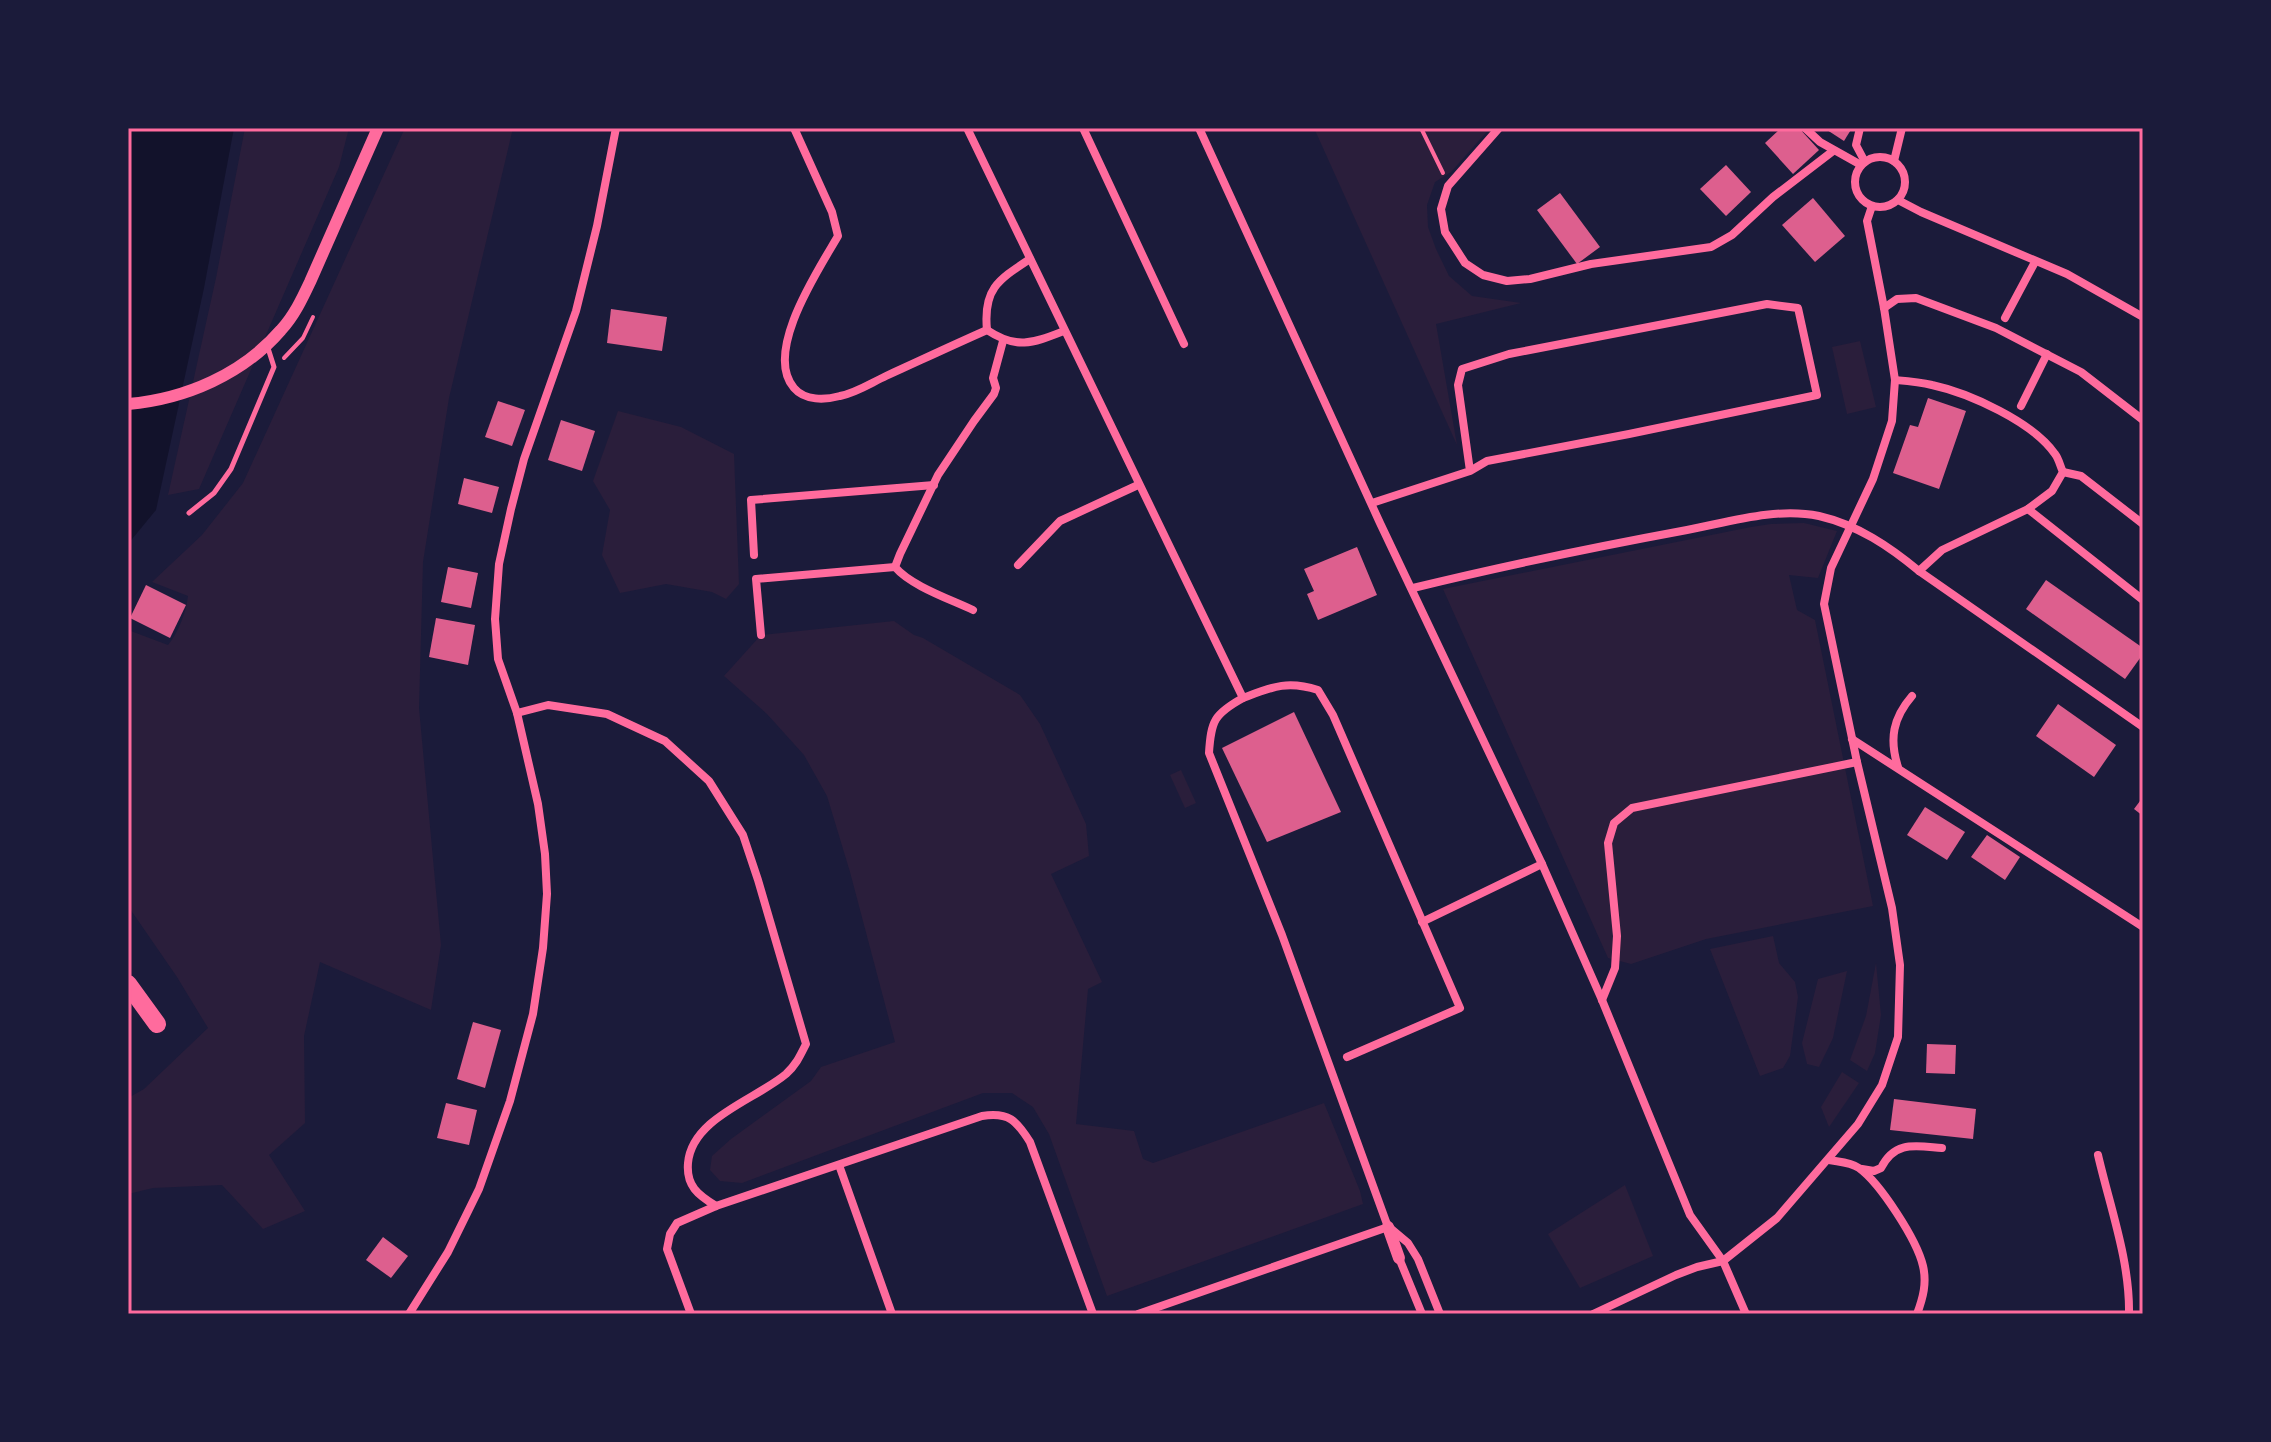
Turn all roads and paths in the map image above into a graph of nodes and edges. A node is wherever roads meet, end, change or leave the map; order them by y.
1 (378, 128) edge
2 (616, 128) edge
3 (794, 128) edge
4 (967, 128) edge
5 (1083, 128) edge
6 (1199, 128) edge
7 (1421, 128) edge
8 (1499, 128) edge
9 (1805, 128) edge
10 (1860, 128) edge
11 (1902, 128) edge
12 (1833, 151) junction
13 (1894, 161) junction
14 (1863, 163) junction
15 (1447, 180) dead end
16 (1898, 200) junction
17 (1872, 206) junction
18 (1030, 259) junction
19 (2035, 262) junction
20 (1884, 308) junction
21 (2143, 317) edge
22 (2005, 318) dead end
23 (987, 330) junction
24 (1064, 331) junction
25 (1003, 341) junction
26 (1184, 344) dead end
27 (267, 345) junction
28 (2047, 354) junction
29 (1895, 380) junction
30 (128, 404) edge
31 (2021, 406) dead end
32 (2143, 420) edge
33 (1470, 471) junction
34 (2063, 472) junction
35 (934, 485) junction
36 (1138, 485) junction
37 (1372, 503) junction
38 (2028, 509) junction
39 (189, 513) dead end
40 (2143, 524) edge
41 (754, 555) dead end
42 (1018, 565) dead end
43 (895, 567) junction
44 (1919, 571) junction
45 (1413, 588) junction
46 (2143, 600) edge
47 (973, 610) dead end
48 (761, 635) dead end
49 (1912, 696) dead end
50 (1243, 698) junction
51 (517, 713) junction
52 (2143, 727) edge
53 (1852, 739) junction
54 (1857, 762) junction
55 (1898, 768) junction
56 (1542, 864) junction
57 (1422, 922) junction
58 (2143, 927) edge
59 (128, 984) edge
60 (1602, 1000) junction
61 (157, 1024) dead end
62 (1347, 1057) dead end
63 (1942, 1148) dead end
64 (2098, 1155) dead end
65 (1829, 1160) junction
66 (839, 1165) junction
67 (1860, 1168) junction
68 (716, 1206) junction
69 (1388, 1227) junction
70 (1399, 1258) joint
71 (1723, 1261) junction
72 (409, 1314) edge
73 (691, 1314) edge
74 (892, 1314) edge
75 (1093, 1314) edge
76 (1138, 1314) edge
77 (1422, 1314) edge
78 (1440, 1314) edge
79 (1593, 1314) edge
80 (1746, 1314) edge
81 (1917, 1314) edge
82 (2129, 1314) edge

1 - 27 street
2 - 51 street
3 - 23 street
4 - 18 street
5 - 26 street
6 - 37 street
7 - 15 path
8 - 12 street
9 - 12 street
10 - 14 street
11 - 13 street
12 - 14 street
13 - 14 street
13 - 16 street
14 - 17 street
16 - 17 street
16 - 19 street
17 - 20 street
18 - 23 street
18 - 24 street
19 - 21 street
19 - 22 street
20 - 28 street
20 - 29 street
23 - 25 street
24 - 25 street
24 - 36 street
25 - 35 street
27 - 30 street
27 - 39 lane
28 - 31 street
28 - 32 street
29 - 34 street
29 - 53 street
33 - 33 street
33 - 37 street
34 - 38 street
34 - 40 street
35 - 41 street
35 - 43 street
36 - 42 street
36 - 50 street
37 - 45 street
38 - 44 street
38 - 46 street
43 - 47 street
43 - 48 street
44 - 45 street
44 - 52 street
45 - 56 street
49 - 55 street
50 - 57 street
50 - 69 street
51 - 68 street
51 - 72 street
53 - 54 street
53 - 55 street
54 - 60 street
54 - 65 street
55 - 58 street
56 - 57 street
56 - 60 street
57 - 62 street
59 - 61 highway
60 - 71 street
63 - 67 street
64 - 82 street
65 - 67 street
65 - 71 street
66 - 68 street
66 - 74 street
66 - 75 street
67 - 81 street
68 - 73 street
69 - 70 street
69 - 76 street
69 - 78 street
70 - 77 street
71 - 79 street
71 - 80 street

